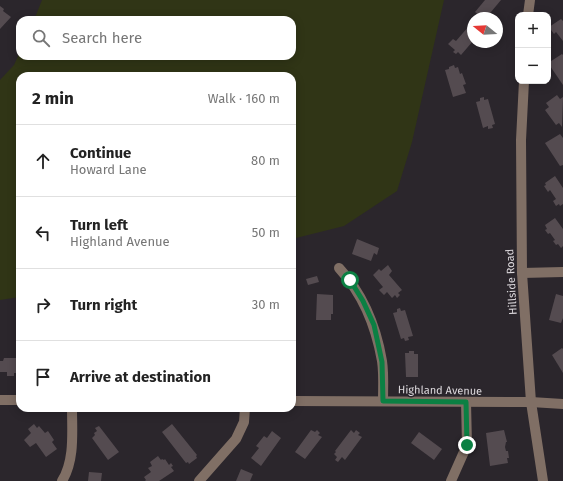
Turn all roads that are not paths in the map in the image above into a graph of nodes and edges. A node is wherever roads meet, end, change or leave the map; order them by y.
1 (530, 0) edge
2 (528, 12) edge
3 (524, 84) edge
4 (339, 268) dead end
5 (563, 272) edge
6 (522, 273) junction
7 (0, 400) edge
8 (16, 400) edge
9 (296, 401) edge
10 (383, 401) junction
11 (466, 402) junction
12 (531, 402) junction
13 (563, 404) edge
14 (72, 412) edge
15 (245, 412) edge
16 (62, 481) edge
17 (199, 481) edge
18 (451, 481) edge
19 (543, 481) edge

1 - 2 street
3 - 6 street, Hillside Road
4 - 10 street
5 - 6 street
6 - 12 street, Hillside Road
7 - 8 street
9 - 10 street, Highland Avenue
10 - 11 street, Highland Avenue
11 - 12 street, Highland Avenue
11 - 18 street
12 - 13 street, Highland Avenue
12 - 19 street, Hillside Road
14 - 16 street
15 - 17 street

